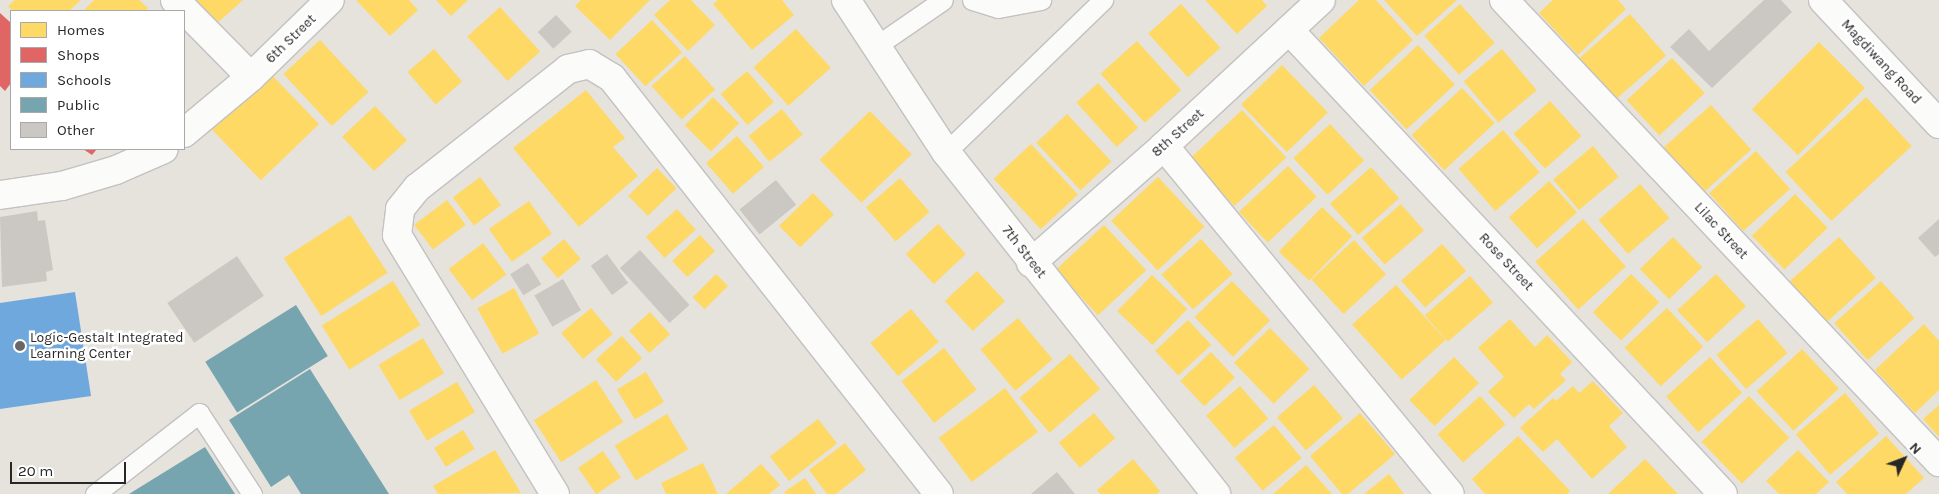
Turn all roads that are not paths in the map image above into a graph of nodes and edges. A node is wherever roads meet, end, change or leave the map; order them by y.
1 (175, 0) edge
2 (330, 0) edge
3 (846, 0) edge
4 (942, 0) edge
5 (972, 0) edge
6 (1041, 0) edge
7 (1103, 0) edge
8 (1321, 0) edge
9 (1504, 0) edge
10 (1823, 0) edge
11 (185, 10) edge
12 (185, 10) edge
13 (1289, 30) junction
14 (876, 46) junction
15 (251, 77) junction
16 (1939, 124) edge
17 (185, 132) edge
18 (1164, 146) junction
19 (162, 150) edge
20 (946, 152) junction
21 (0, 195) edge
22 (1031, 263) junction
23 (1939, 462) edge
24 (95, 494) edge
25 (252, 494) edge
26 (555, 494) edge
27 (939, 494) edge
28 (1216, 494) edge
29 (1450, 494) edge
30 (1723, 494) edge

1 - 11 street
2 - 15 street, 6th Street
3 - 14 street, 7th Street
4 - 14 lane
5 - 6 lane
7 - 20 lane
8 - 13 street, 8th Street
9 - 23 street, Lilac Street
10 - 16 street, Magdiwang Road
12 - 15 street
13 - 18 street, 8th Street
13 - 30 street, Rose Street
14 - 20 street, 7th Street
15 - 17 street, 6th Street
18 - 22 street, 8th Street
18 - 29 street
19 - 21 street
20 - 22 street, 7th Street
22 - 28 street, 7th Street
24 - 25 lane
26 - 27 street

